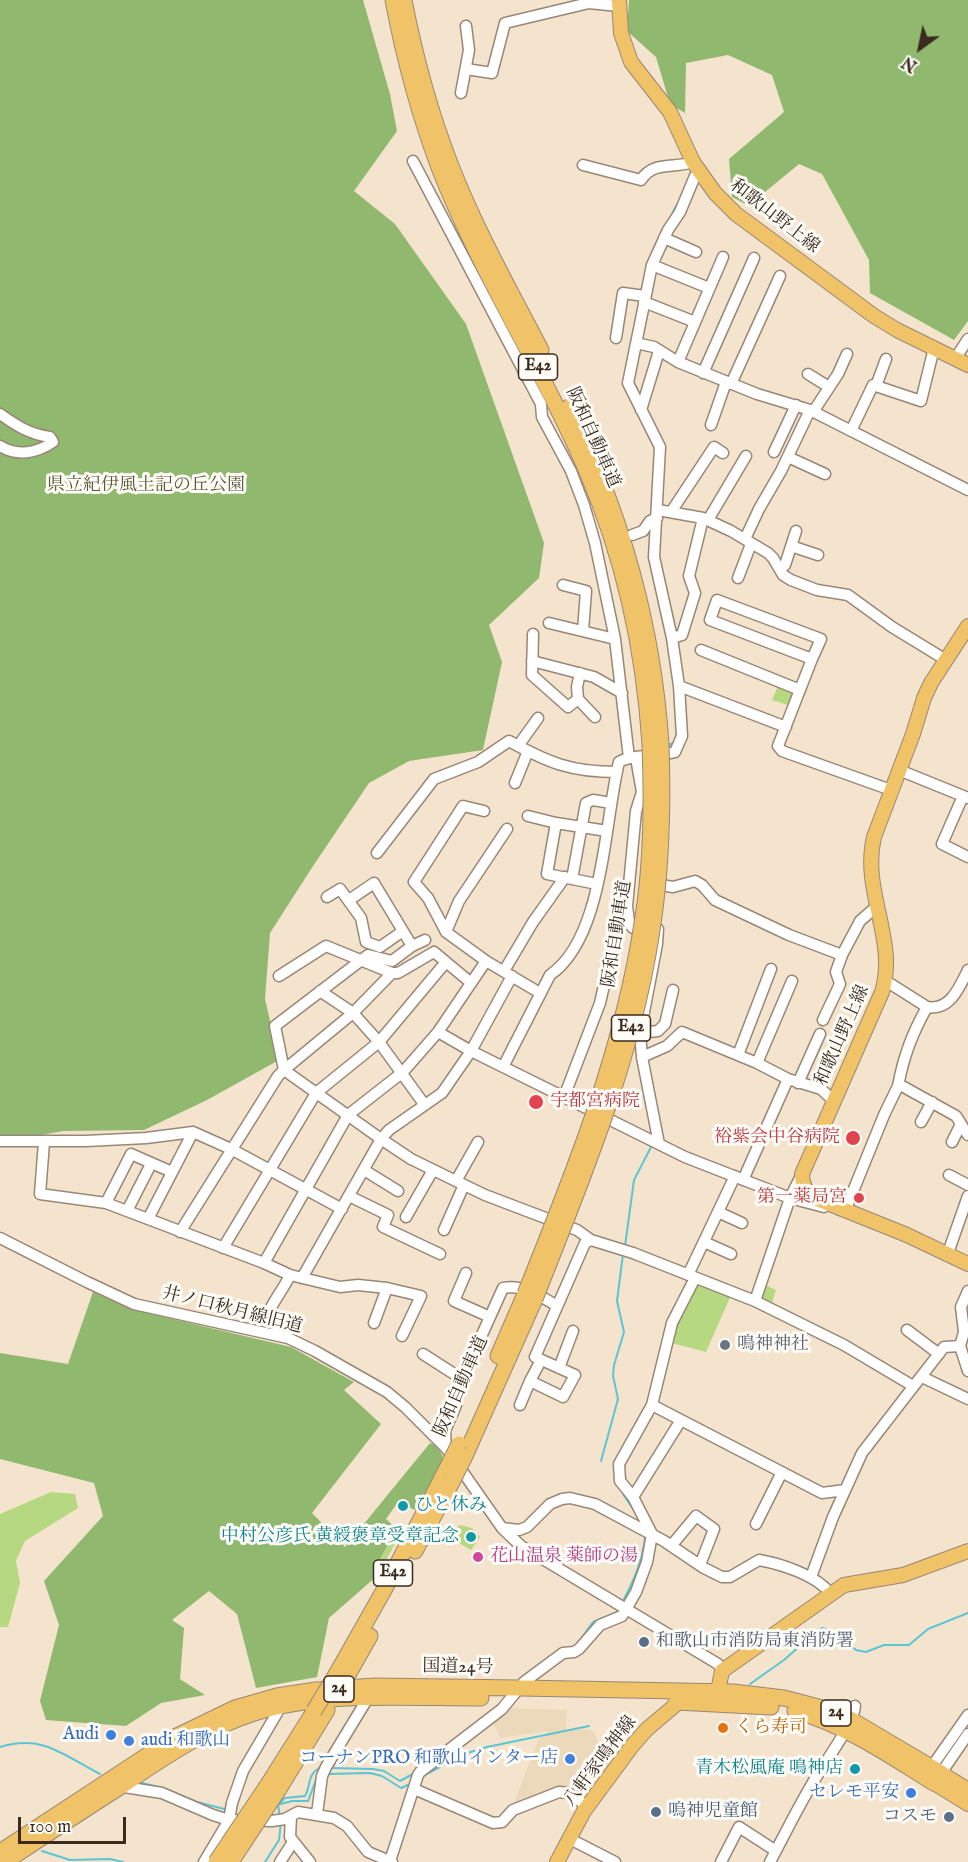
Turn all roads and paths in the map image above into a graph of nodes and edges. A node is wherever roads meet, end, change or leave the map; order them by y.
1 (393, 0) edge
2 (404, 0) edge
3 (618, 3) edge
4 (466, 26) dead end
5 (466, 69) junction
6 (461, 93) dead end
7 (413, 161) dead end
8 (583, 165) dead end
9 (696, 168) junction
10 (664, 238) junction
11 (696, 252) dead end
12 (723, 257) dead end
13 (754, 258) dead end
14 (652, 265) junction
15 (780, 276) dead end
16 (709, 288) junction
17 (644, 299) junction
18 (695, 322) junction
19 (616, 338) dead end
20 (968, 339) edge
21 (636, 343) junction
22 (934, 348) junction
23 (659, 351) junction
24 (848, 354) dead end
25 (886, 359) dead end
26 (678, 362) junction
27 (962, 362) edge
28 (703, 373) junction
29 (808, 374) dead end
30 (728, 383) junction
31 (876, 386) junction
32 (830, 387) junction
33 (796, 405) junction
34 (641, 410) junction
35 (812, 411) junction
36 (0, 414) edge
37 (711, 425) dead end
38 (851, 431) junction
39 (0, 446) edge
40 (774, 452) dead end
41 (723, 453) dead end
42 (746, 456) dead end
43 (788, 457) junction
44 (825, 474) dead end
45 (968, 490) edge
46 (671, 512) junction
47 (656, 517) junction
48 (705, 519) junction
49 (796, 531) dead end
50 (632, 535) dead end
51 (748, 542) junction
52 (791, 546) junction
53 (818, 555) dead end
54 (780, 569) junction
55 (738, 578) dead end
56 (563, 585) dead end
57 (549, 623) dead end
58 (968, 626) edge
59 (583, 631) junction
60 (533, 634) dead end
61 (672, 638) junction
62 (615, 639) junction
63 (701, 650) dead end
64 (812, 659) junction
65 (946, 660) junction
66 (532, 662) junction
67 (580, 673) junction
68 (679, 686) junction
69 (800, 690) junction
70 (622, 693) junction
71 (578, 699) junction
72 (595, 717) dead end
73 (538, 718) dead end
74 (786, 727) junction
75 (518, 746) junction
76 (659, 748) junction
77 (528, 752) junction
78 (632, 758) junction
79 (898, 770) junction
80 (617, 772) junction
81 (515, 783) dead end
82 (891, 790) junction
83 (965, 797) edge
84 (611, 803) junction
85 (484, 812) dead end
86 (528, 816) dead end
87 (556, 823) junction
88 (581, 827) junction
89 (507, 829) dead end
90 (607, 831) junction
91 (377, 853) dead end
92 (968, 857) edge
93 (568, 878) junction
94 (597, 884) junction
95 (661, 885) junction
96 (327, 897) dead end
97 (350, 900) junction
98 (876, 907) junction
99 (403, 931) junction
100 (446, 932) junction
101 (616, 932) dead end
102 (425, 940) dead end
103 (657, 944) junction
104 (412, 946) junction
105 (842, 955) junction
106 (360, 960) junction
107 (486, 961) junction
108 (446, 962) junction
109 (771, 969) dead end
110 (968, 970) edge
111 (392, 973) junction
112 (508, 974) junction
113 (279, 976) dead end
114 (792, 981) dead end
115 (886, 981) junction
116 (470, 982) junction
117 (673, 990) dead end
118 (320, 992) junction
119 (540, 993) junction
120 (927, 1007) junction
121 (353, 1013) junction
122 (822, 1020) dead end
123 (438, 1032) junction
124 (640, 1033) junction
125 (820, 1034) dead end
126 (379, 1042) junction
127 (471, 1051) junction
128 (738, 1055) junction
129 (642, 1057) junction
130 (757, 1063) junction
131 (503, 1067) junction
132 (284, 1070) junction
133 (403, 1072) junction
134 (793, 1081) junction
135 (898, 1086) junction
136 (316, 1093) junction
137 (564, 1097) junction
138 (834, 1101) junction
139 (932, 1102) junction
140 (424, 1104) junction
141 (348, 1115) junction
142 (921, 1122) dead end
143 (961, 1124) junction
144 (193, 1132) junction
145 (968, 1135) edge
146 (381, 1139) junction
147 (0, 1142) edge
148 (44, 1142) junction
149 (478, 1142) dead end
150 (952, 1142) dead end
151 (659, 1144) junction
152 (231, 1149) junction
153 (152, 1164) junction
154 (269, 1170) junction
155 (364, 1170) junction
156 (434, 1170) junction
157 (172, 1172) junction
158 (802, 1174) junction
159 (949, 1175) dead end
160 (739, 1178) junction
161 (460, 1183) junction
162 (968, 1185) edge
163 (306, 1189) junction
164 (398, 1191) dead end
165 (349, 1196) junction
166 (968, 1196) edge
167 (790, 1198) junction
168 (106, 1203) junction
169 (342, 1209) junction
170 (127, 1211) junction
171 (845, 1211) junction
172 (718, 1212) junction
173 (964, 1216) edge
174 (406, 1217) dead end
175 (148, 1219) junction
176 (742, 1223) dead end
177 (444, 1230) dead end
178 (180, 1232) junction
179 (0, 1238) edge
180 (591, 1240) junction
181 (704, 1242) junction
182 (222, 1248) junction
183 (440, 1254) dead end
184 (730, 1254) dead end
185 (948, 1254) junction
186 (264, 1263) junction
187 (968, 1264) edge
188 (466, 1273) dead end
189 (290, 1275) junction
190 (692, 1277) junction
191 (302, 1278) junction
192 (387, 1288) junction
193 (968, 1291) edge
194 (755, 1301) junction
195 (557, 1306) junction
196 (490, 1317) junction
197 (374, 1323) dead end
198 (907, 1330) dead end
199 (573, 1331) dead end
200 (402, 1336) dead end
201 (288, 1338) junction
202 (960, 1346) junction
203 (423, 1354) dead end
204 (939, 1354) junction
205 (541, 1360) junction
206 (559, 1368) junction
207 (968, 1371) edge
208 (922, 1377) junction
209 (462, 1379) junction
210 (530, 1382) junction
211 (913, 1386) junction
212 (968, 1399) edge
213 (520, 1405) dead end
214 (652, 1405) junction
215 (681, 1420) junction
216 (457, 1449) junction
217 (782, 1472) junction
218 (845, 1490) junction
219 (633, 1497) junction
220 (756, 1524) dead end
221 (502, 1528) junction
222 (652, 1534) junction
223 (671, 1546) junction
224 (968, 1551) edge
225 (700, 1565) junction
226 (811, 1577) junction
227 (830, 1593) junction
228 (626, 1610) junction
229 (722, 1671) junction
230 (372, 1692) junction
231 (516, 1694) junction
232 (680, 1697) junction
233 (717, 1698) junction
234 (278, 1701) junction
235 (968, 1715) edge
236 (850, 1719) junction
237 (968, 1734) edge
238 (933, 1775) junction
239 (104, 1783) junction
240 (120, 1787) junction
241 (273, 1787) junction
242 (414, 1789) junction
243 (968, 1790) edge
244 (968, 1804) edge
245 (587, 1806) junction
246 (317, 1814) junction
247 (230, 1818) junction
248 (288, 1818) junction
249 (570, 1839) junction
250 (293, 1842) junction
251 (776, 1851) junction
252 (5, 1853) edge
253 (597, 1858) edge
254 (391, 1861) edge
255 (204, 1862) edge
256 (216, 1862) edge
257 (231, 1862) edge
258 (280, 1862) edge
259 (310, 1862) edge
260 (557, 1862) edge
261 (615, 1862) edge
262 (721, 1862) edge
263 (770, 1862) edge

1 - 76 highway, 阪和自動車道 / E42
2 - 76 highway, 阪和自動車道 / E42
3 - 5 street
3 - 9 main road, 和歌山野上線
4 - 5 street
5 - 6 street
7 - 62 street
8 - 9 street
9 - 10 street
9 - 22 main road, 和歌山野上線
10 - 11 street
10 - 14 street
12 - 16 street
13 - 28 street
14 - 16 street
14 - 17 street
15 - 30 street
16 - 18 street
17 - 18 street
17 - 19 street
17 - 21 street
18 - 26 street
20 - 27 street
21 - 23 street
21 - 34 street
22 - 27 main road, 和歌山野上線
22 - 31 street
23 - 26 street
23 - 34 street
24 - 32 street
25 - 31 street
26 - 28 street
28 - 30 street
29 - 32 street
30 - 33 street
30 - 37 street
31 - 38 street
32 - 35 street
33 - 35 street
33 - 40 street
34 - 47 street
35 - 38 street
35 - 43 street
36 - 39 street
38 - 45 street
41 - 46 street
42 - 48 street
43 - 44 street
43 - 51 street
46 - 47 street
46 - 48 street
47 - 50 street
47 - 61 street
48 - 51 street
48 - 61 street
49 - 52 street
51 - 54 street
51 - 55 street
52 - 53 street
52 - 54 street
54 - 65 street
56 - 59 street
57 - 59 street
58 - 65 main road, 和歌山野上線
59 - 62 street
60 - 66 street
61 - 68 street
62 - 70 street
63 - 69 street
64 - 64 street
64 - 69 street
65 - 79 main road, 和歌山野上線
66 - 67 street
66 - 71 street
67 - 70 street
67 - 71 street
68 - 74 street
68 - 76 street
69 - 74 street
70 - 78 street
71 - 72 street
73 - 75 street
74 - 82 street
75 - 77 street
75 - 91 street
76 - 78 street
76 - 95 street
76 - 216 highway, 阪和自動車道 / E42, bridge
77 - 80 street
77 - 81 street
78 - 80 street
78 - 103 street
79 - 82 main road, 和歌山野上線
79 - 83 street
80 - 84 street
82 - 98 main road, 和歌山野上線
83 - 92 street
84 - 88 street
84 - 90 street
85 - 100 street
86 - 87 street
87 - 88 street
87 - 93 street
88 - 90 street
88 - 93 street
89 - 100 street
90 - 94 street
93 - 94 street
93 - 112 street
94 - 119 street
95 - 103 street
95 - 105 street
96 - 97 street
97 - 99 street
97 - 99 street
98 - 105 street
98 - 115 main road, 和歌山野上線
99 - 104 street
100 - 107 street
101 - 137 street
102 - 104 street
103 - 124 street
104 - 106 street
105 - 122 street
106 - 111 street
106 - 113 street
106 - 118 street
107 - 112 street
107 - 116 street
108 - 111 street
108 - 116 street
108 - 126 street
109 - 128 street
110 - 120 street
111 - 121 street
112 - 119 street
112 - 127 street
114 - 130 street
115 - 120 street
115 - 138 main road, 和歌山野上線
116 - 123 street
117 - 124 street
118 - 121 street
118 - 132 street
119 - 131 street
120 - 135 street
121 - 126 street
121 - 132 street
123 - 127 street
123 - 133 street
124 - 129 street
125 - 134 street
126 - 133 street
126 - 136 street
127 - 131 street
127 - 140 street
128 - 129 street
128 - 130 street
129 - 151 street
130 - 134 street
131 - 137 street
132 - 136 street
132 - 152 street
133 - 140 street
133 - 141 street
134 - 138 street
134 - 160 street
135 - 139 street
135 - 171 street
136 - 141 street
136 - 154 street
137 - 151 street
138 - 158 main road, 和歌山野上線
139 - 142 street
139 - 143 street
140 - 146 street
141 - 146 street
141 - 163 street
143 - 145 street
143 - 150 street
144 - 148 street
144 - 152 street
144 - 157 street
146 - 155 street
146 - 156 street
147 - 148 street
148 - 168 street
149 - 161 street
151 - 160 street
152 - 154 street
152 - 178 street
153 - 157 street
153 - 168 street
153 - 170 street
154 - 163 street
154 - 182 street
155 - 164 street
155 - 165 street
156 - 161 street
156 - 174 street
157 - 175 street
158 - 167 street
158 - 171 main road
159 - 162 street
160 - 167 street
160 - 172 street
161 - 177 street
161 - 180 street
163 - 169 street
163 - 186 street
165 - 169 street
165 - 183 street
166 - 173 street
167 - 171 street
167 - 194 street
168 - 170 street
169 - 191 street
170 - 175 street
171 - 185 main road
172 - 176 street
172 - 181 street
173 - 185 street
175 - 178 street
178 - 182 street
179 - 201 street, 井ノ口秋月線旧道
180 - 190 street
180 - 195 street
181 - 184 street
181 - 190 street
182 - 186 street
185 - 187 main road
186 - 189 street
188 - 196 street
189 - 191 street
189 - 201 street
190 - 194 street
190 - 214 street
191 - 192 street
192 - 197 street
192 - 200 street
193 - 202 street
194 - 211 street
195 - 196 street
195 - 205 street
196 - 209 street
198 - 204 street
199 - 206 street
201 - 216 street, 井ノ口秋月線旧道
202 - 204 street
202 - 207 street
203 - 209 street
204 - 208 street
205 - 206 street
205 - 210 street
206 - 210 street
208 - 211 street
208 - 212 street
209 - 216 street
210 - 213 street
211 - 218 street
214 - 215 street
214 - 219 street
215 - 217 street
215 - 219 street
216 - 221 street, 井ノ口秋月線旧道
216 - 241 highway, 阪和自動車道 / E42, bridge
217 - 218 street
217 - 220 street
218 - 226 street
219 - 222 street
221 - 222 street
221 - 228 street, 井ノ口秋月線旧道
222 - 223 street
222 - 228 street
223 - 225 street
223 - 225 street
224 - 227 main road
225 - 226 street
226 - 227 street
227 - 229 main road
228 - 229 street, 井ノ口秋月線旧道
228 - 231 street
229 - 233 main road
230 - 231 highway, 国道24号 / 24
230 - 234 highway, 国道24号 / 24
230 - 246 street
231 - 232 highway, 国道24号 / 24
231 - 242 street
232 - 233 highway, 国道24号 / 24
232 - 245 main road, 八軒家鳴神線
233 - 236 highway, 国道24号 / 24
234 - 239 highway, 国道24号 / 24
234 - 240 highway, 国道24号 / 24
234 - 247 street
235 - 238 street
236 - 238 highway, 国道24号 / 24
236 - 251 street
237 - 238 street
238 - 243 main road
238 - 244 main road
239 - 240 street
239 - 252 highway, 国道24号 / 24
240 - 247 street
240 - 252 highway, 国道24号 / 24
241 - 256 highway, 阪和自動車道 / E42, bridge
241 - 257 highway, 阪和自動車道 / E42, bridge
242 - 245 street
242 - 254 street
245 - 249 main road, 八軒家鳴神線
246 - 248 street
246 - 254 street
247 - 248 street
247 - 255 street
248 - 250 street
249 - 253 street
249 - 260 main road, 八軒家鳴神線
250 - 258 street
250 - 259 street
251 - 262 street
251 - 263 street
253 - 261 street

